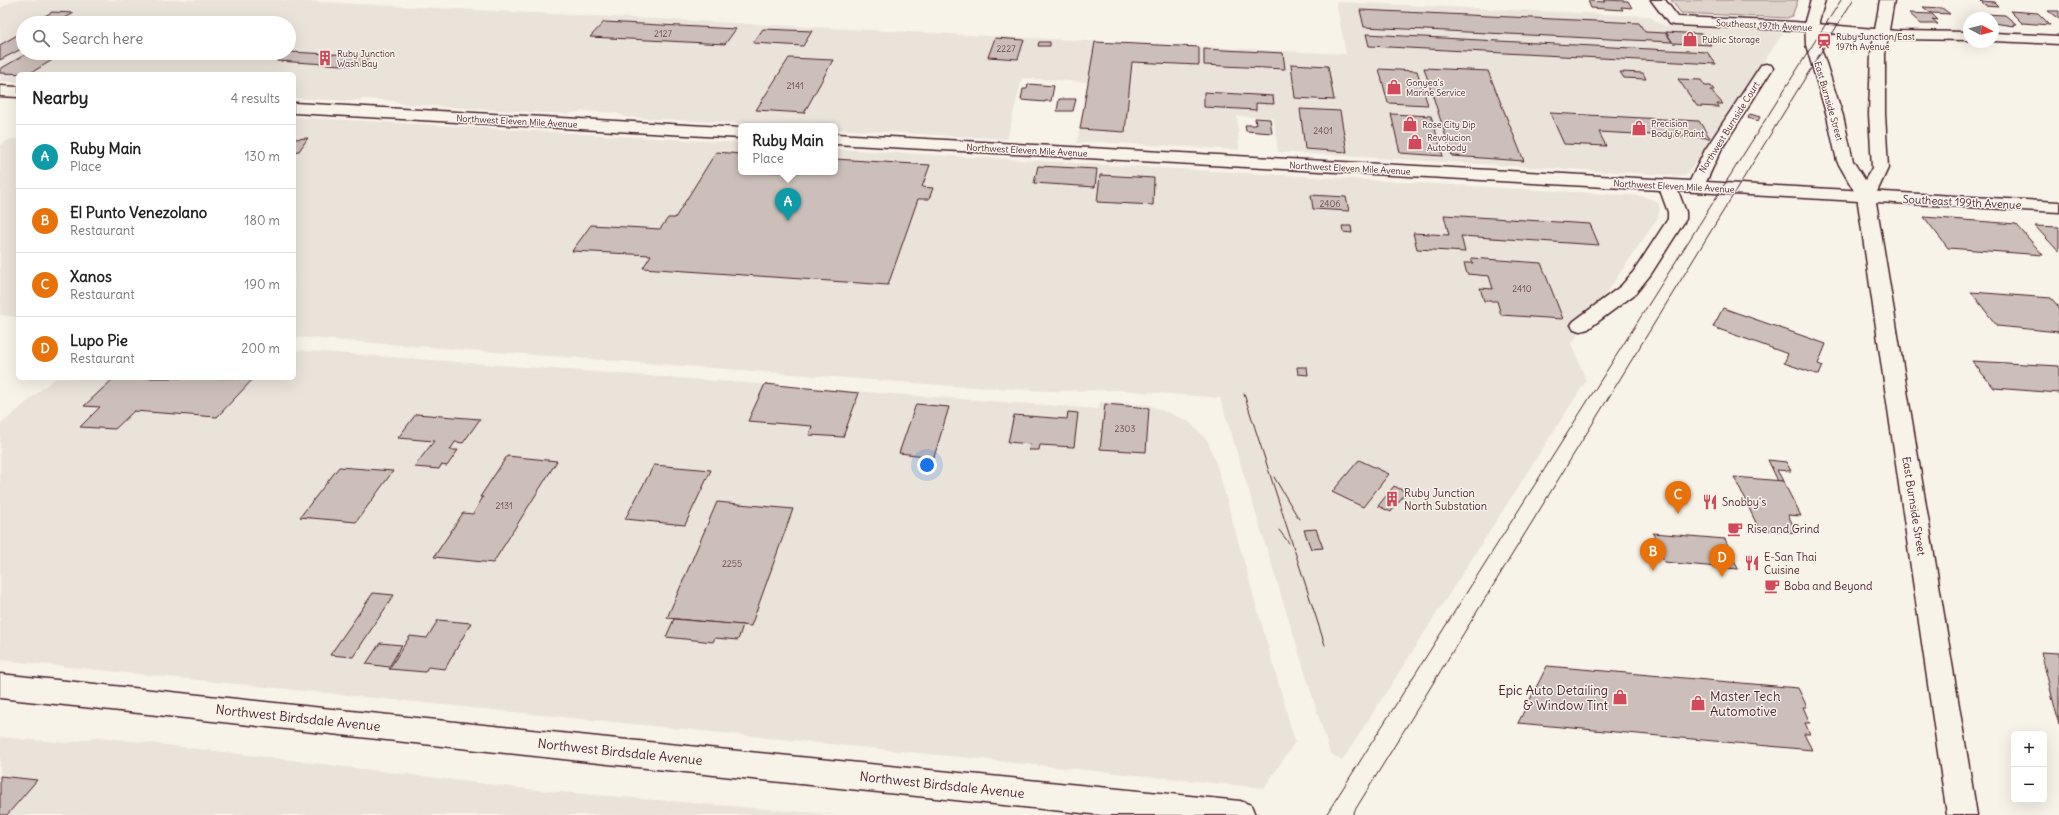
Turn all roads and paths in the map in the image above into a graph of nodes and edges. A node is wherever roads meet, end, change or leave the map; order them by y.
1 (1658, 0) edge
2 (1818, 0) edge
3 (1887, 0) edge
4 (1882, 26) junction
5 (1812, 28) junction
6 (1963, 36) edge
7 (1999, 37) edge
8 (2059, 40) edge
9 (1766, 68) dead end
10 (0, 91) edge
11 (16, 92) edge
12 (296, 108) edge
13 (738, 133) edge
14 (838, 139) edge
15 (1667, 186) junction
16 (1695, 188) junction
17 (1866, 196) junction
18 (2059, 207) edge
19 (1581, 325) dead end
20 (0, 686) edge
21 (1240, 815) edge
22 (1962, 815) edge

1 - 5 street, Southeast 197th Avenue
2 - 5 street, East Burnside Street
3 - 4 street
4 - 5 street, Southeast 197th Avenue
4 - 6 street, Southeast 197th Avenue
4 - 17 street
5 - 17 street, East Burnside Street
7 - 8 street
9 - 16 street, Northwest Burnside Court
10 - 11 street
12 - 13 street, Northwest Eleven Mile Avenue
14 - 15 street, Northwest Eleven Mile Avenue
15 - 16 street, Northwest Eleven Mile Avenue
15 - 19 street
16 - 17 street, Northwest Eleven Mile Avenue
17 - 18 street, Southeast 199th Avenue
17 - 22 street, East Burnside Street
20 - 21 street, Northwest Birdsdale Avenue

